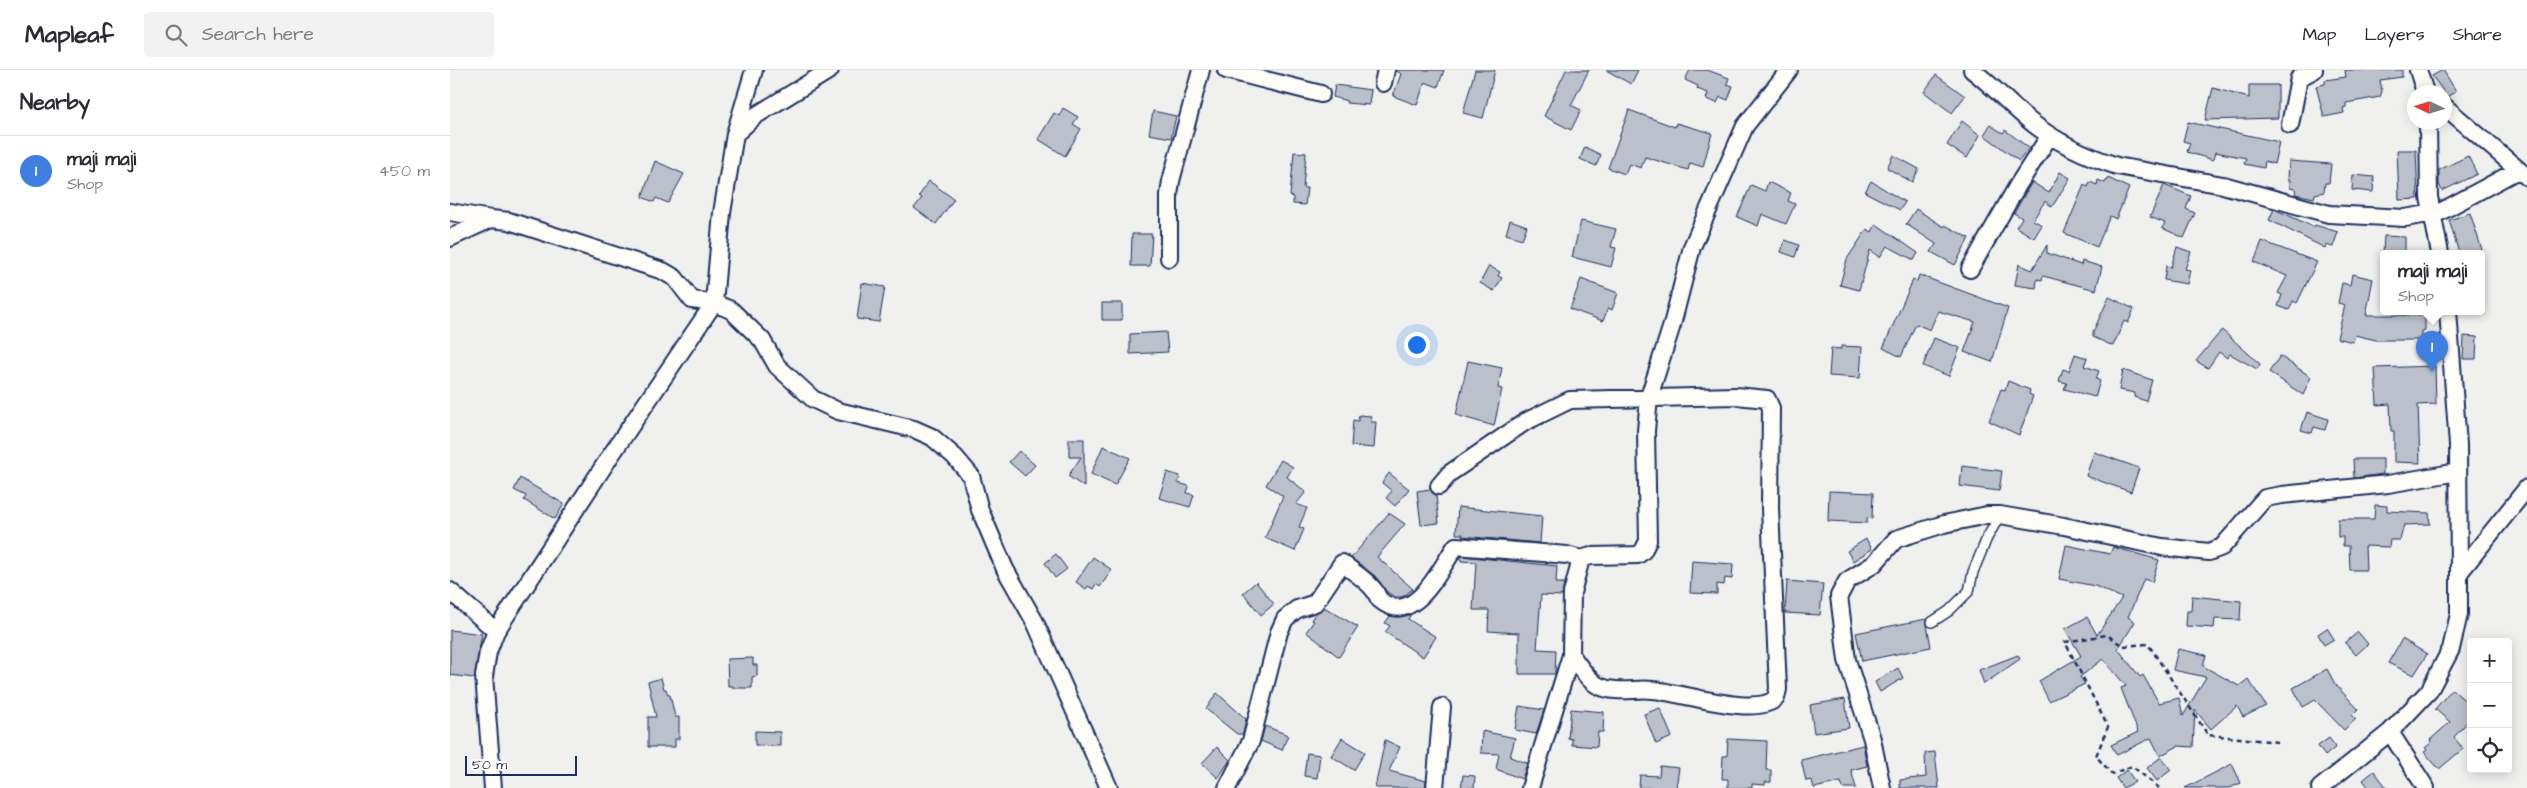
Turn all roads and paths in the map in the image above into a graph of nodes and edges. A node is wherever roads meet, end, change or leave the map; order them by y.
1 (754, 70) edge
2 (830, 70) edge
3 (1201, 70) edge
4 (1226, 70) edge
5 (1789, 70) edge
6 (1972, 70) edge
7 (2314, 70) edge
8 (2418, 70) edge
9 (2423, 85) edge
10 (1320, 94) dead end
11 (2452, 112) edge
12 (2290, 125) dead end
13 (2428, 130) edge
14 (734, 134) junction
15 (2050, 135) junction
16 (2522, 173) edge
17 (450, 212) edge
18 (2432, 212) junction
19 (491, 219) junction
20 (450, 238) edge
21 (2439, 250) edge
22 (1169, 258) dead end
23 (1970, 268) dead end
24 (714, 303) junction
25 (2448, 315) edge
26 (1649, 397) junction
27 (2458, 472) junction
28 (1439, 486) dead end
29 (2527, 488) edge
30 (2000, 515) junction
31 (1581, 559) junction
32 (2459, 573) junction
33 (452, 594) edge
34 (1932, 622) dead end
35 (496, 631) junction
36 (1571, 655) junction
37 (1442, 707) dead end
38 (2390, 732) junction
39 (2278, 742) dead end
40 (493, 788) edge
41 (1108, 788) edge
42 (1227, 788) edge
43 (1435, 788) edge
44 (1530, 788) edge
45 (1882, 788) edge
46 (2159, 788) edge
47 (2320, 788) edge
48 (2426, 788) edge

1 - 14 street
2 - 14 street
3 - 22 street
4 - 10 street
5 - 26 street
6 - 15 street
7 - 12 street
8 - 9 street
11 - 16 street
13 - 18 street
14 - 24 street
15 - 18 street
15 - 23 street
16 - 18 street
17 - 19 street
18 - 21 street
19 - 20 street
19 - 24 street
24 - 35 street
24 - 41 street
25 - 27 street
26 - 28 street
26 - 31 street
26 - 36 street
27 - 30 street
27 - 32 street
29 - 32 street
30 - 34 lane
30 - 45 street
31 - 36 street
31 - 42 street
32 - 38 street
33 - 35 street
35 - 40 street
36 - 44 street
37 - 43 street
38 - 47 street
38 - 48 street
39 - 46 path

